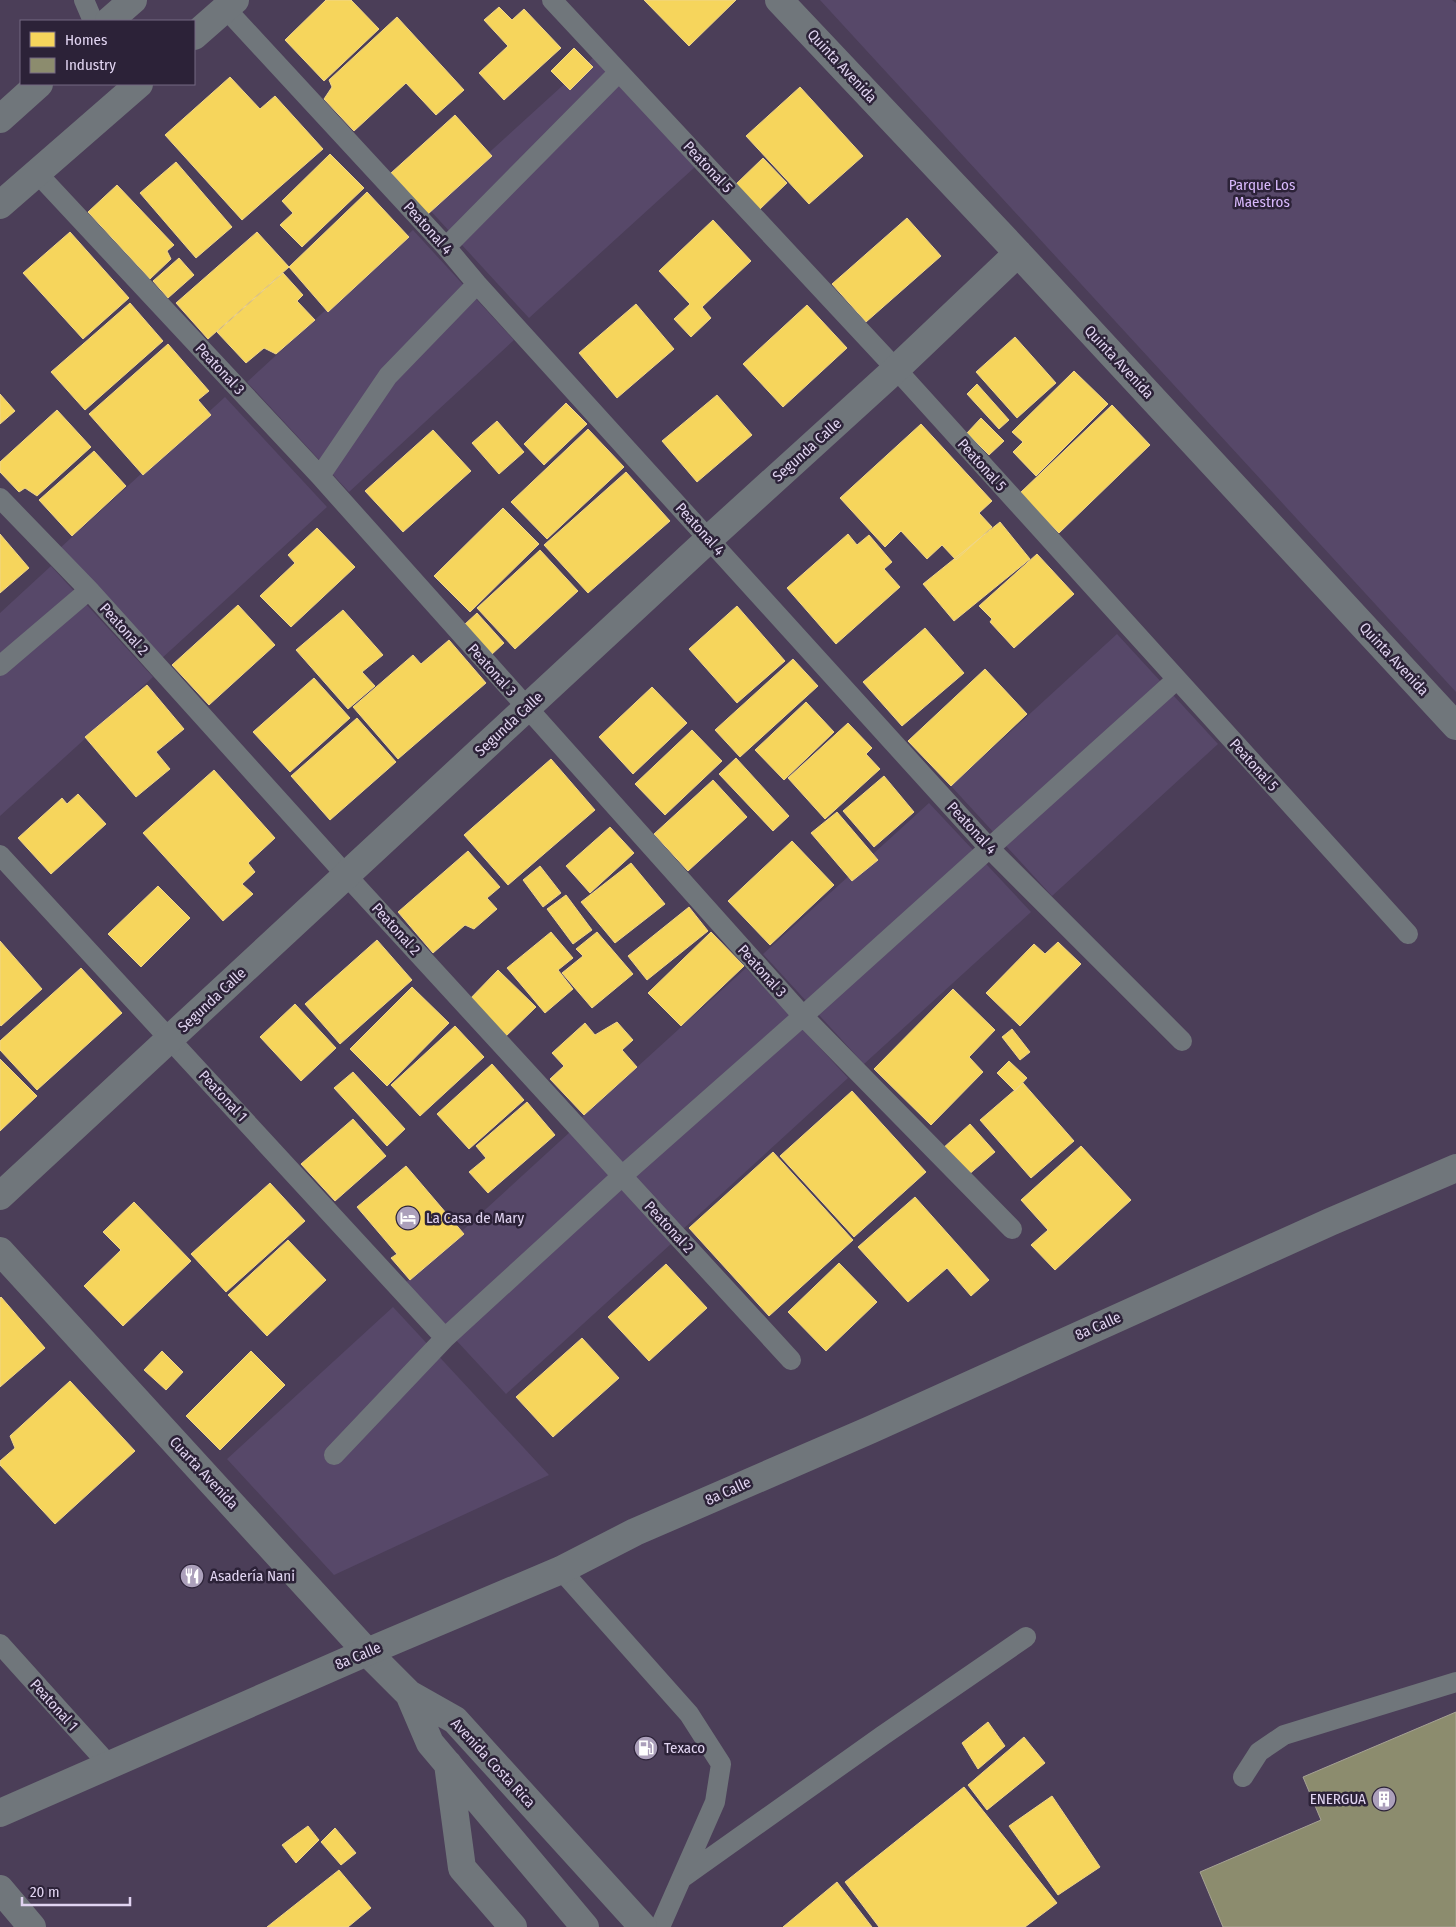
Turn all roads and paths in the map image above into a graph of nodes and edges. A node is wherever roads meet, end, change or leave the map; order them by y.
1 (84, 0) edge
2 (133, 0) edge
3 (552, 0) edge
4 (779, 0) edge
5 (230, 4) edge
6 (93, 20) edge
7 (110, 20) edge
8 (195, 35) edge
9 (619, 72) junction
10 (39, 85) edge
11 (138, 85) edge
12 (0, 119) edge
13 (37, 173) junction
14 (0, 205) edge
15 (446, 246) junction
16 (1018, 252) junction
17 (477, 284) junction
18 (896, 369) junction
19 (320, 476) junction
20 (0, 498) edge
21 (709, 539) junction
22 (89, 590) junction
23 (0, 666) edge
24 (1176, 680) junction
25 (526, 708) junction
26 (1456, 726) edge
27 (989, 848) junction
28 (0, 855) edge
29 (346, 875) junction
30 (1408, 934) dead end
31 (803, 1016) junction
32 (170, 1038) junction
33 (1182, 1041) dead end
34 (1456, 1168) edge
35 (622, 1176) junction
36 (0, 1196) edge
37 (1012, 1228) dead end
38 (0, 1251) edge
39 (445, 1338) junction
40 (790, 1360) dead end
41 (334, 1455) dead end
42 (561, 1570) junction
43 (1026, 1637) dead end
44 (0, 1644) edge
45 (366, 1652) junction
46 (1456, 1682) edge
47 (409, 1694) junction
48 (448, 1764) junction
49 (109, 1765) junction
50 (1243, 1777) dead end
51 (0, 1814) edge
52 (680, 1879) junction
53 (0, 1889) edge
54 (32, 1927) edge
55 (513, 1927) edge
56 (585, 1927) edge
57 (644, 1927) edge
58 (660, 1927) edge

1 - 6 lane
2 - 7 street
3 - 9 lane, Peatonal 5
4 - 16 street, Quinta Avenida
5 - 8 street
5 - 15 lane, Peatonal 4
9 - 15 lane
9 - 18 lane, Peatonal 5
10 - 12 street
11 - 13 street
13 - 14 street
13 - 19 lane, Peatonal 3
15 - 17 lane, Peatonal 4
16 - 18 street, Segunda Calle
16 - 26 street, Quinta Avenida
17 - 19 lane
17 - 21 lane, Peatonal 4
18 - 21 street, Segunda Calle
18 - 24 lane, Peatonal 5
19 - 25 lane, Peatonal 3
20 - 22 lane, Peatonal 2
21 - 25 street, Segunda Calle
21 - 27 lane, Peatonal 4
22 - 23 lane
22 - 29 lane, Peatonal 2
24 - 27 lane
24 - 30 lane, Peatonal 5
25 - 29 street, Segunda Calle
25 - 31 lane, Peatonal 3
27 - 31 lane
27 - 33 lane, Peatonal 4
28 - 32 lane, Peatonal 1
29 - 32 street, Segunda Calle
29 - 35 lane, Peatonal 2
31 - 35 lane
31 - 37 lane, Peatonal 3
32 - 36 street, Segunda Calle
32 - 39 lane, Peatonal 1
34 - 42 street, 8a Calle
35 - 39 lane
35 - 40 lane, Peatonal 2
38 - 45 street, Cuarta Avenida
39 - 41 lane
42 - 45 street, 8a Calle
42 - 52 lane
43 - 52 lane
44 - 49 lane, Peatonal 1
45 - 47 street, Cuarta Avenida
45 - 49 street, 8a Calle
46 - 50 lane
47 - 48 street, Avenida Costa Rica
47 - 57 street, Avenida Costa Rica
48 - 55 street
48 - 56 street, Avenida Costa Rica
49 - 51 street, 8a Calle
52 - 58 lane
53 - 54 street

